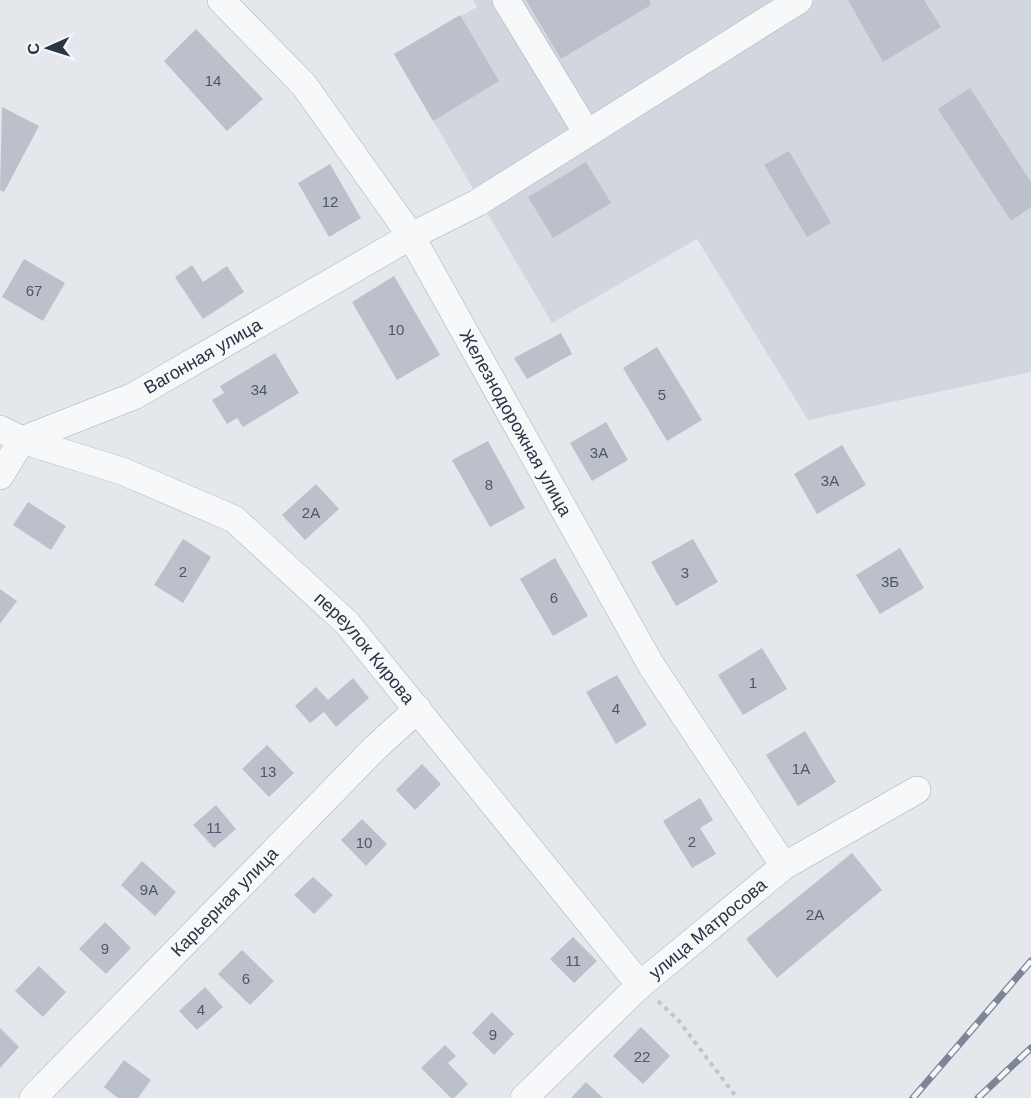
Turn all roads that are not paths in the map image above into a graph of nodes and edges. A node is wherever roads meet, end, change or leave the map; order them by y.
1 (220, 0) edge
2 (506, 0) edge
3 (800, 0) edge
4 (587, 133) junction
5 (411, 236) junction
6 (11, 435) edge
7 (0, 476) edge
8 (418, 709) junction
9 (918, 790) dead end
10 (784, 866) junction
11 (640, 985) junction
12 (33, 1098) edge
13 (524, 1098) edge

1 - 5 street, Железнодорожная улица
2 - 4 street
3 - 4 street, Вагонная улица
4 - 5 street, Вагонная улица
5 - 6 street, Вагонная улица
5 - 10 street, Железнодорожная улица
6 - 7 street
6 - 8 street, переулок Кирова
8 - 11 street, переулок Кирова
8 - 12 street, Карьерная улица
9 - 10 street, улица Матросова
10 - 11 street, улица Матросова
11 - 13 street, улица Матросова

